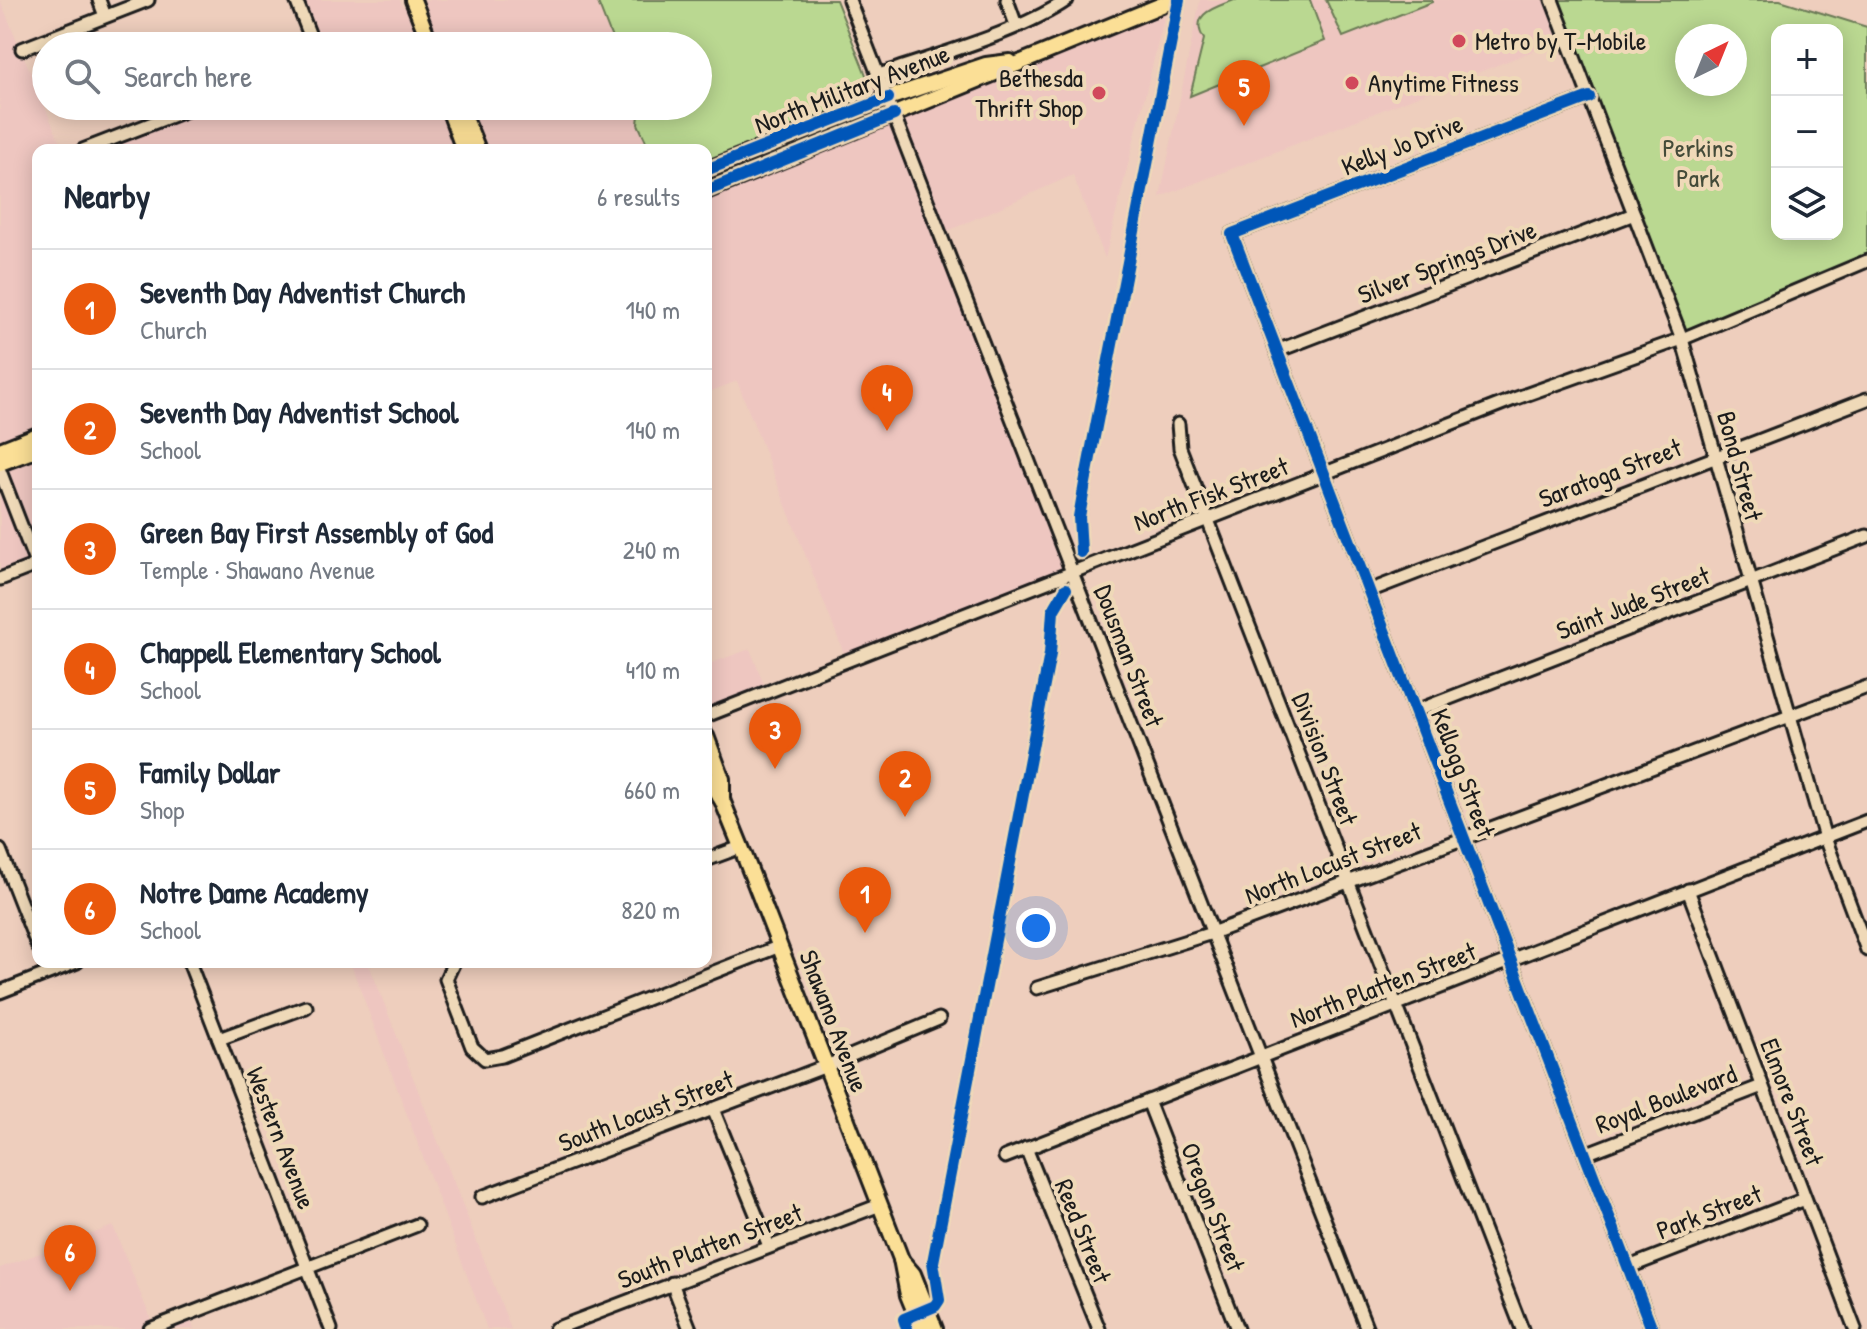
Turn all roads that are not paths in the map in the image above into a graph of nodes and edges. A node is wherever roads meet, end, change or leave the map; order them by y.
1 (99, 0) edge
2 (148, 0) edge
3 (296, 0) edge
4 (413, 0) edge
5 (849, 0) edge
6 (1007, 0) edge
7 (1067, 0) edge
8 (1174, 0) edge
9 (1552, 0) edge
10 (105, 16) junction
11 (1016, 25) junction
12 (65, 32) edge
13 (309, 32) edge
14 (426, 32) edge
15 (32, 45) edge
16 (22, 49) dead end
17 (1018, 61) junction
18 (879, 75) junction
19 (1589, 97) junction
20 (888, 98) junction
21 (894, 115) junction
22 (161, 120) edge
23 (455, 120) edge
24 (463, 120) edge
25 (99, 144) edge
26 (466, 144) edge
27 (467, 144) edge
28 (712, 168) edge
29 (712, 189) edge
30 (1634, 214) junction
31 (1232, 234) joint
32 (1867, 261) edge
33 (1682, 339) junction
34 (1277, 351) junction
35 (1867, 399) edge
36 (1178, 424) dead end
37 (32, 437) edge
38 (0, 450) edge
39 (32, 451) edge
40 (1715, 455) junction
41 (0, 463) edge
42 (0, 471) edge
43 (1324, 473) junction
44 (1208, 519) junction
45 (1867, 536) edge
46 (32, 554) edge
47 (32, 569) edge
48 (1073, 572) junction
49 (0, 579) edge
50 (1749, 581) junction
51 (1369, 591) junction
52 (1867, 687) edge
53 (1416, 711) junction
54 (712, 714) edge
55 (1789, 716) junction
56 (712, 752) edge
57 (712, 785) edge
58 (722, 800) junction
59 (1867, 821) edge
60 (1464, 837) junction
61 (1825, 838) junction
62 (741, 847) junction
63 (0, 850) edge
64 (712, 858) edge
65 (1349, 880) junction
66 (1688, 890) junction
67 (32, 932) edge
68 (1212, 933) junction
69 (780, 946) junction
70 (1867, 950) edge
71 (1511, 959) junction
72 (46, 968) edge
73 (191, 968) edge
74 (451, 968) edge
75 (1037, 988) dead end
76 (0, 992) edge
77 (1397, 1003) junction
78 (306, 1007) dead end
79 (939, 1019) dead end
80 (219, 1039) junction
81 (1261, 1057) junction
82 (826, 1066) junction
83 (1762, 1086) junction
84 (1148, 1101) junction
85 (713, 1109) junction
86 (1026, 1148) junction
87 (1585, 1154) junction
88 (1005, 1157) dead end
89 (482, 1197) dead end
90 (1805, 1199) junction
91 (880, 1205) junction
92 (417, 1225) dead end
93 (769, 1246) junction
94 (901, 1259) junction
95 (1629, 1267) junction
96 (307, 1268) junction
97 (672, 1283) junction
98 (573, 1326) edge
99 (150, 1329) edge
100 (331, 1329) edge
101 (555, 1329) edge
102 (690, 1329) edge
103 (922, 1329) edge
104 (935, 1329) edge
105 (1099, 1329) edge
106 (1237, 1329) edge
107 (1367, 1329) edge
108 (1522, 1329) edge
109 (1652, 1329) edge
110 (1855, 1329) edge

1 - 10 street
2 - 10 street
3 - 13 street
4 - 14 main road
5 - 18 street, Dousman Street
6 - 11 street
7 - 11 street
8 - 17 main road, North Military Avenue
9 - 19 street, Bond Street
10 - 12 street
11 - 18 street
15 - 16 street
17 - 20 main road, North Military Avenue
17 - 21 main road, North Military Avenue
18 - 20 street, Dousman Street
19 - 30 street, Bond Street
19 - 31 street, Kelly Jo Drive
20 - 21 street, Dousman Street
20 - 28 main road, North Military Avenue
21 - 29 main road, North Military Avenue
21 - 48 street, Dousman Street
22 - 25 street
23 - 26 main road
24 - 27 main road
30 - 33 street, Bond Street
30 - 34 street, Silver Springs Drive
31 - 34 street, Kellogg Street
32 - 33 street, North Fisk Street
33 - 40 street, Bond Street
33 - 43 street, North Fisk Street
34 - 43 street, Kellogg Street
35 - 40 street, Saratoga Street
36 - 44 street, Division Street
37 - 38 main road
39 - 41 main road
40 - 50 street, Bond Street
40 - 51 street, Saratoga Street
42 - 46 street
43 - 44 street, North Fisk Street
43 - 51 street, Kellogg Street
44 - 48 street, North Fisk Street
44 - 65 street, Division Street
45 - 50 street, Saint Jude Street
47 - 49 street
48 - 54 street, North Fisk Street
48 - 68 street, Dousman Street
50 - 53 street, Saint Jude Street
50 - 55 street, Bond Street
51 - 53 street, Kellogg Street
52 - 55 street, North Locust Street
53 - 60 street, Kellogg Street
55 - 60 street, North Locust Street
55 - 61 street, Bond Street
56 - 58 main road, Shawano Avenue
57 - 58 main road, Shawano Avenue
58 - 62 main road, Shawano Avenue
59 - 61 street, North Platten Street
60 - 65 street, North Locust Street
60 - 71 street, Kellogg Street
61 - 66 street, North Platten Street
61 - 70 street, Bond Street
62 - 64 street
62 - 69 main road, Shawano Avenue
63 - 67 street
65 - 68 street, North Locust Street
65 - 77 street, Division Street
66 - 71 street, North Platten Street
66 - 83 street, Elmore Street
68 - 75 street, North Locust Street
68 - 81 street, Dousman Street
69 - 74 street
69 - 82 main road, Shawano Avenue
71 - 77 street, North Platten Street
71 - 87 street, Kellogg Street
72 - 76 street
73 - 80 street, Western Avenue
77 - 81 street, North Platten Street
77 - 108 street, Division Street
78 - 80 street
79 - 82 street
80 - 96 street, Western Avenue
81 - 84 street, North Platten Street
81 - 107 street, Dousman Street
82 - 85 street, South Locust Street
82 - 91 main road, Shawano Avenue
83 - 87 street, Royal Boulevard
83 - 90 street, Elmore Street
84 - 86 street, North Platten Street
84 - 106 street, Oregon Street
85 - 89 street, South Locust Street
85 - 93 street
86 - 88 street, North Platten Street
86 - 105 street, Reed Street
87 - 95 street, Kellogg Street
90 - 95 street, Park Street
90 - 110 street, Elmore Street
91 - 93 street, South Platten Street
91 - 94 main road, Shawano Avenue
92 - 96 street
93 - 97 street, South Platten Street
94 - 103 main road, Shawano Avenue
94 - 104 main road, Shawano Avenue
95 - 109 street, Kellogg Street
96 - 99 street
96 - 100 street, Western Avenue
97 - 98 street, South Platten Street
97 - 102 street
98 - 101 street, South Platten Street

